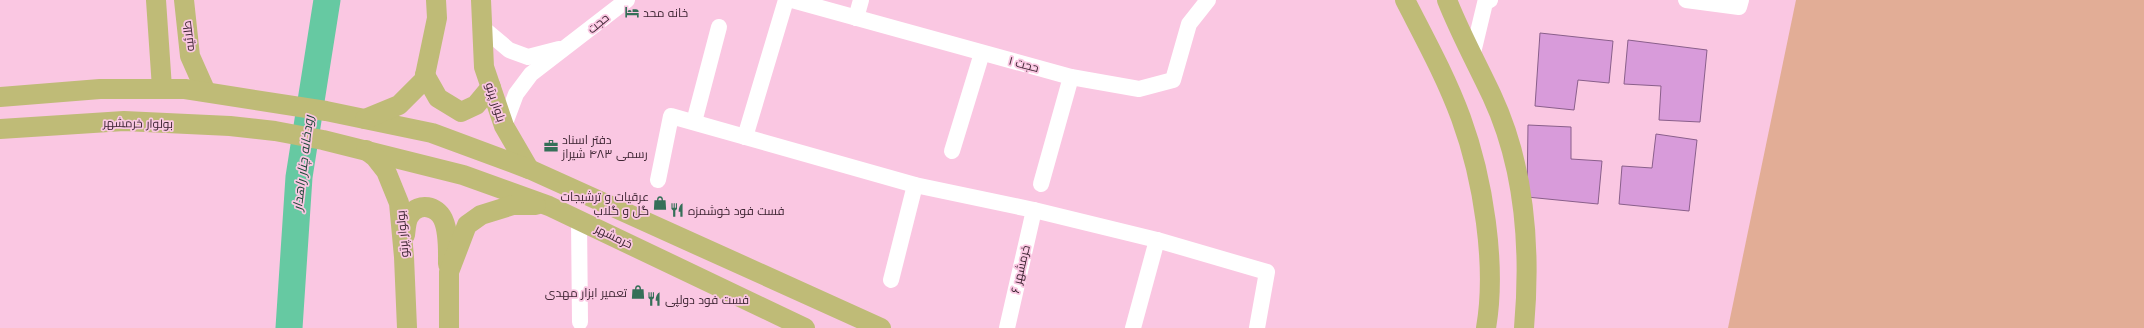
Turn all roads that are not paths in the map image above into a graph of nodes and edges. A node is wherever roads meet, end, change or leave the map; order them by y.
1 (156, 0) edge
2 (184, 0) edge
3 (436, 0) edge
4 (481, 0) edge
5 (627, 0) edge
6 (786, 0) edge
7 (792, 0) edge
8 (861, 0) edge
9 (1208, 0) edge
10 (1405, 0) edge
11 (1447, 0) edge
12 (1490, 0) edge
13 (1686, 0) edge
14 (1740, 0) edge
15 (856, 18) junction
16 (719, 27) dead end
17 (482, 28) junction
18 (569, 46) junction
19 (982, 52) junction
20 (1472, 57) junction
21 (425, 75) junction
22 (1071, 77) junction
23 (491, 87) junction
24 (162, 88) junction
25 (206, 92) junction
26 (0, 97) edge
27 (364, 119) junction
28 (694, 122) junction
29 (504, 126) junction
30 (0, 129) edge
31 (745, 137) junction
32 (323, 140) joint
33 (366, 150) junction
34 (952, 151) dead end
35 (529, 169) junction
36 (658, 180) dead end
37 (1041, 184) dead end
38 (915, 185) junction
39 (550, 206) junction
40 (1034, 210) junction
41 (579, 219) junction
42 (1157, 240) junction
43 (404, 256) junction
44 (449, 272) junction
45 (891, 280) dead end
46 (791, 288) junction
47 (780, 317) junction
48 (580, 322) dead end
49 (407, 328) edge
50 (449, 328) edge
51 (805, 328) edge
52 (881, 328) edge
53 (1007, 328) edge
54 (1133, 328) edge
55 (1257, 328) edge
56 (1486, 328) edge
57 (1524, 328) edge

1 - 24 main road
2 - 25 main road, طلائیه
3 - 21 main road
4 - 17 main road
5 - 18 street, حجت
6 - 31 street
7 - 15 street, حجت ۱
8 - 15 street
9 - 22 street, حجت ۱
10 - 56 main road
11 - 20 main road
12 - 20 street
13 - 14 street
15 - 19 street, حجت ۱
16 - 28 street
17 - 18 street
17 - 23 main road, بلوار پرتو
18 - 29 street, حجت
19 - 22 street, حجت ۱
19 - 34 street
20 - 57 main road
21 - 23 main road
21 - 27 main road
22 - 37 street
23 - 29 main road, بلوار پرتو
24 - 25 main road
24 - 26 main road
25 - 27 main road
27 - 35 main road
28 - 31 street
28 - 36 street
29 - 35 main road, بلوار پرتو
30 - 32 main road, بولوار خرمشهر
31 - 38 street
32 - 33 main road, خرمشهر
33 - 39 main road, خرمشهر
33 - 43 main road, بولوار پرتو
35 - 46 main road
38 - 40 street
38 - 45 street
39 - 41 main road, خرمشهر
39 - 44 main road
40 - 42 street
40 - 53 street, خرمشهر ۶
41 - 47 main road, خرمشهر
41 - 48 street
42 - 54 street
42 - 55 street
43 - 44 main road
43 - 49 main road, بولوار پرتو
44 - 50 main road
46 - 47 main road
46 - 52 main road
47 - 51 main road, خرمشهر

